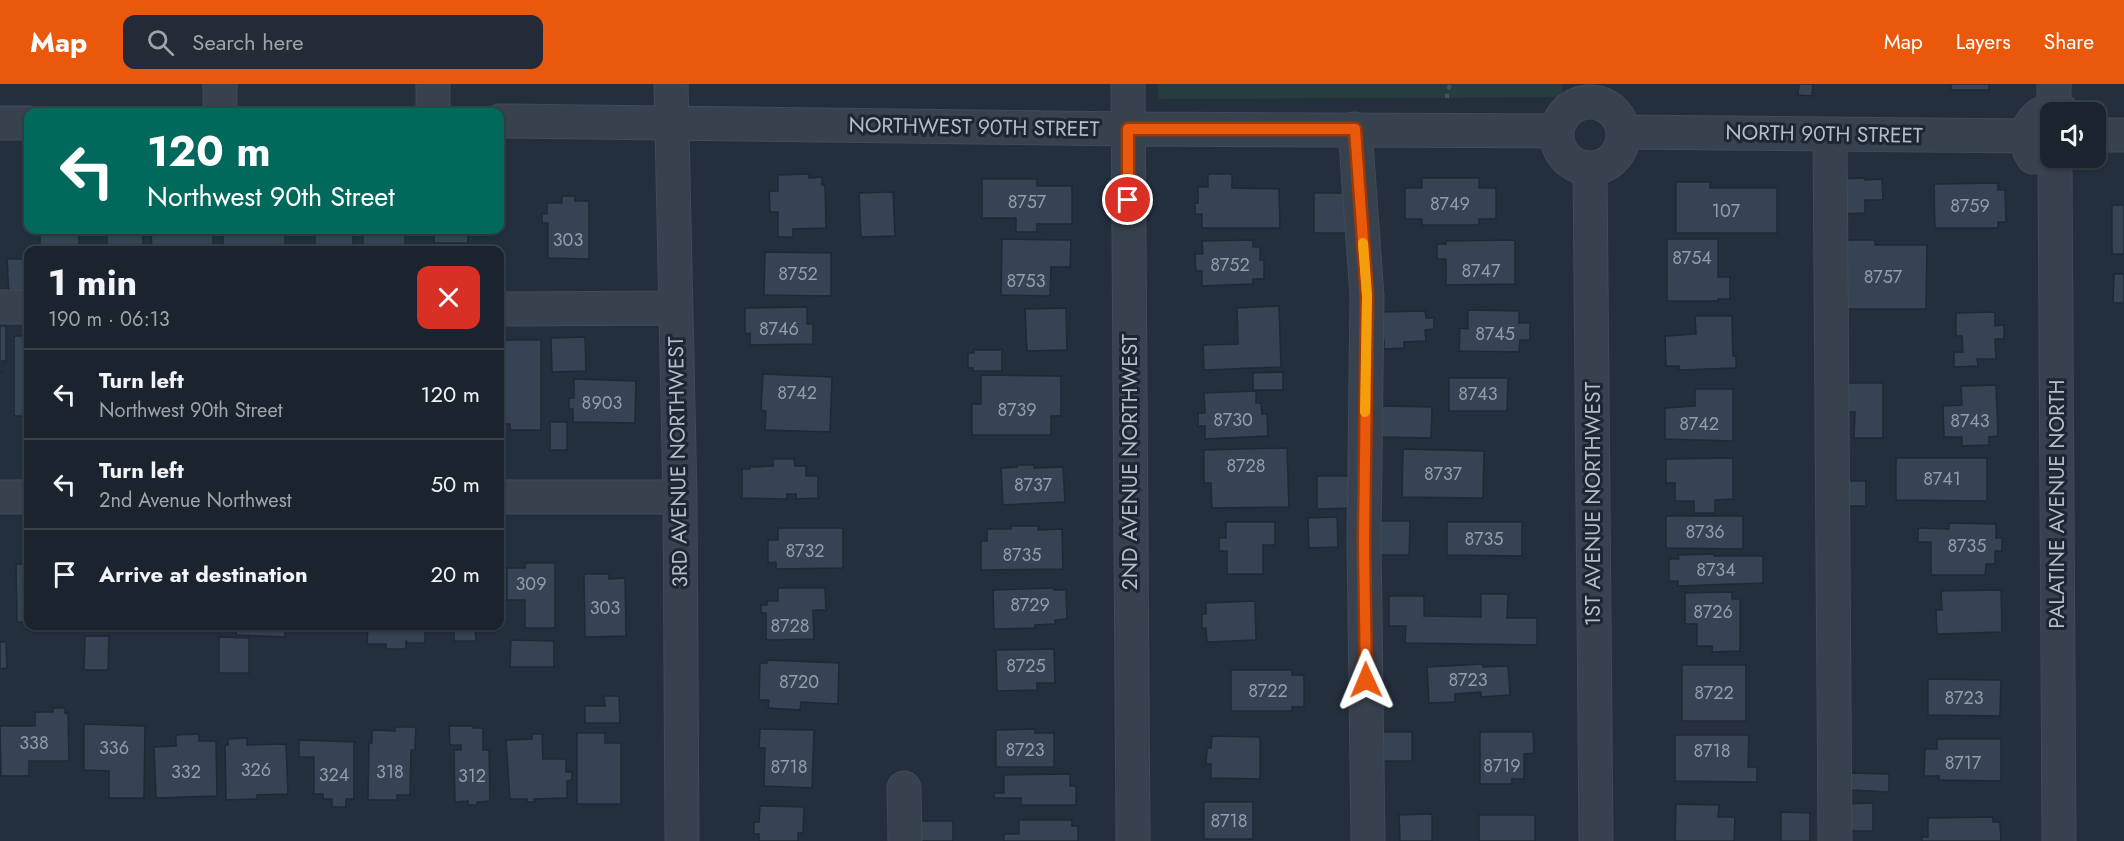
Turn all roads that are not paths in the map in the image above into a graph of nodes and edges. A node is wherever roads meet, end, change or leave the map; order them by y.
1 (220, 84) edge
2 (433, 84) edge
3 (671, 84) edge
4 (1128, 84) edge
5 (1591, 93) edge
6 (220, 108) edge
7 (433, 108) edge
8 (2040, 115) edge
9 (504, 121) edge
10 (0, 123) edge
11 (24, 123) edge
12 (672, 123) junction
13 (1128, 129) junction
14 (1355, 129) junction
15 (1557, 131) junction
16 (1623, 132) junction
17 (1830, 135) junction
18 (2106, 135) edge
19 (2124, 135) edge
20 (2026, 136) junction
21 (2040, 162) edge
22 (1590, 168) junction
23 (2065, 168) edge
24 (0, 307) edge
25 (24, 307) edge
26 (675, 308) junction
27 (504, 309) edge
28 (0, 496) edge
29 (24, 497) edge
30 (504, 497) edge
31 (680, 497) junction
32 (904, 788) dead end
33 (682, 841) edge
34 (904, 841) edge
35 (1133, 841) edge
36 (1368, 841) edge
37 (1596, 841) edge
38 (1835, 841) edge
39 (2059, 841) edge

1 - 6 street
2 - 7 street
3 - 12 street, 3RD AVENUE NORTHWEST
4 - 13 street, 2ND AVENUE NORTHWEST
5 - 15 street
5 - 16 street
8 - 20 street
9 - 12 street, NORTHWEST 90TH STREET
10 - 11 street
12 - 13 street, NORTHWEST 90TH STREET
12 - 26 street, 3RD AVENUE NORTHWEST
13 - 14 street, NORTHWEST 90TH STREET
13 - 35 street, 2ND AVENUE NORTHWEST
14 - 15 street, NORTHWEST 90TH STREET
14 - 36 street
15 - 22 street
16 - 17 street, NORTH 90TH STREET
16 - 22 street
17 - 20 street, NORTH 90TH STREET
17 - 38 street
18 - 19 street
20 - 21 street
22 - 37 street, 1ST AVENUE NORTHWEST
23 - 39 street, PALATINE AVENUE NORTH
24 - 25 street
26 - 27 street
26 - 31 street, 3RD AVENUE NORTHWEST
28 - 29 street
30 - 31 street
31 - 33 street, 3RD AVENUE NORTHWEST
32 - 34 street

